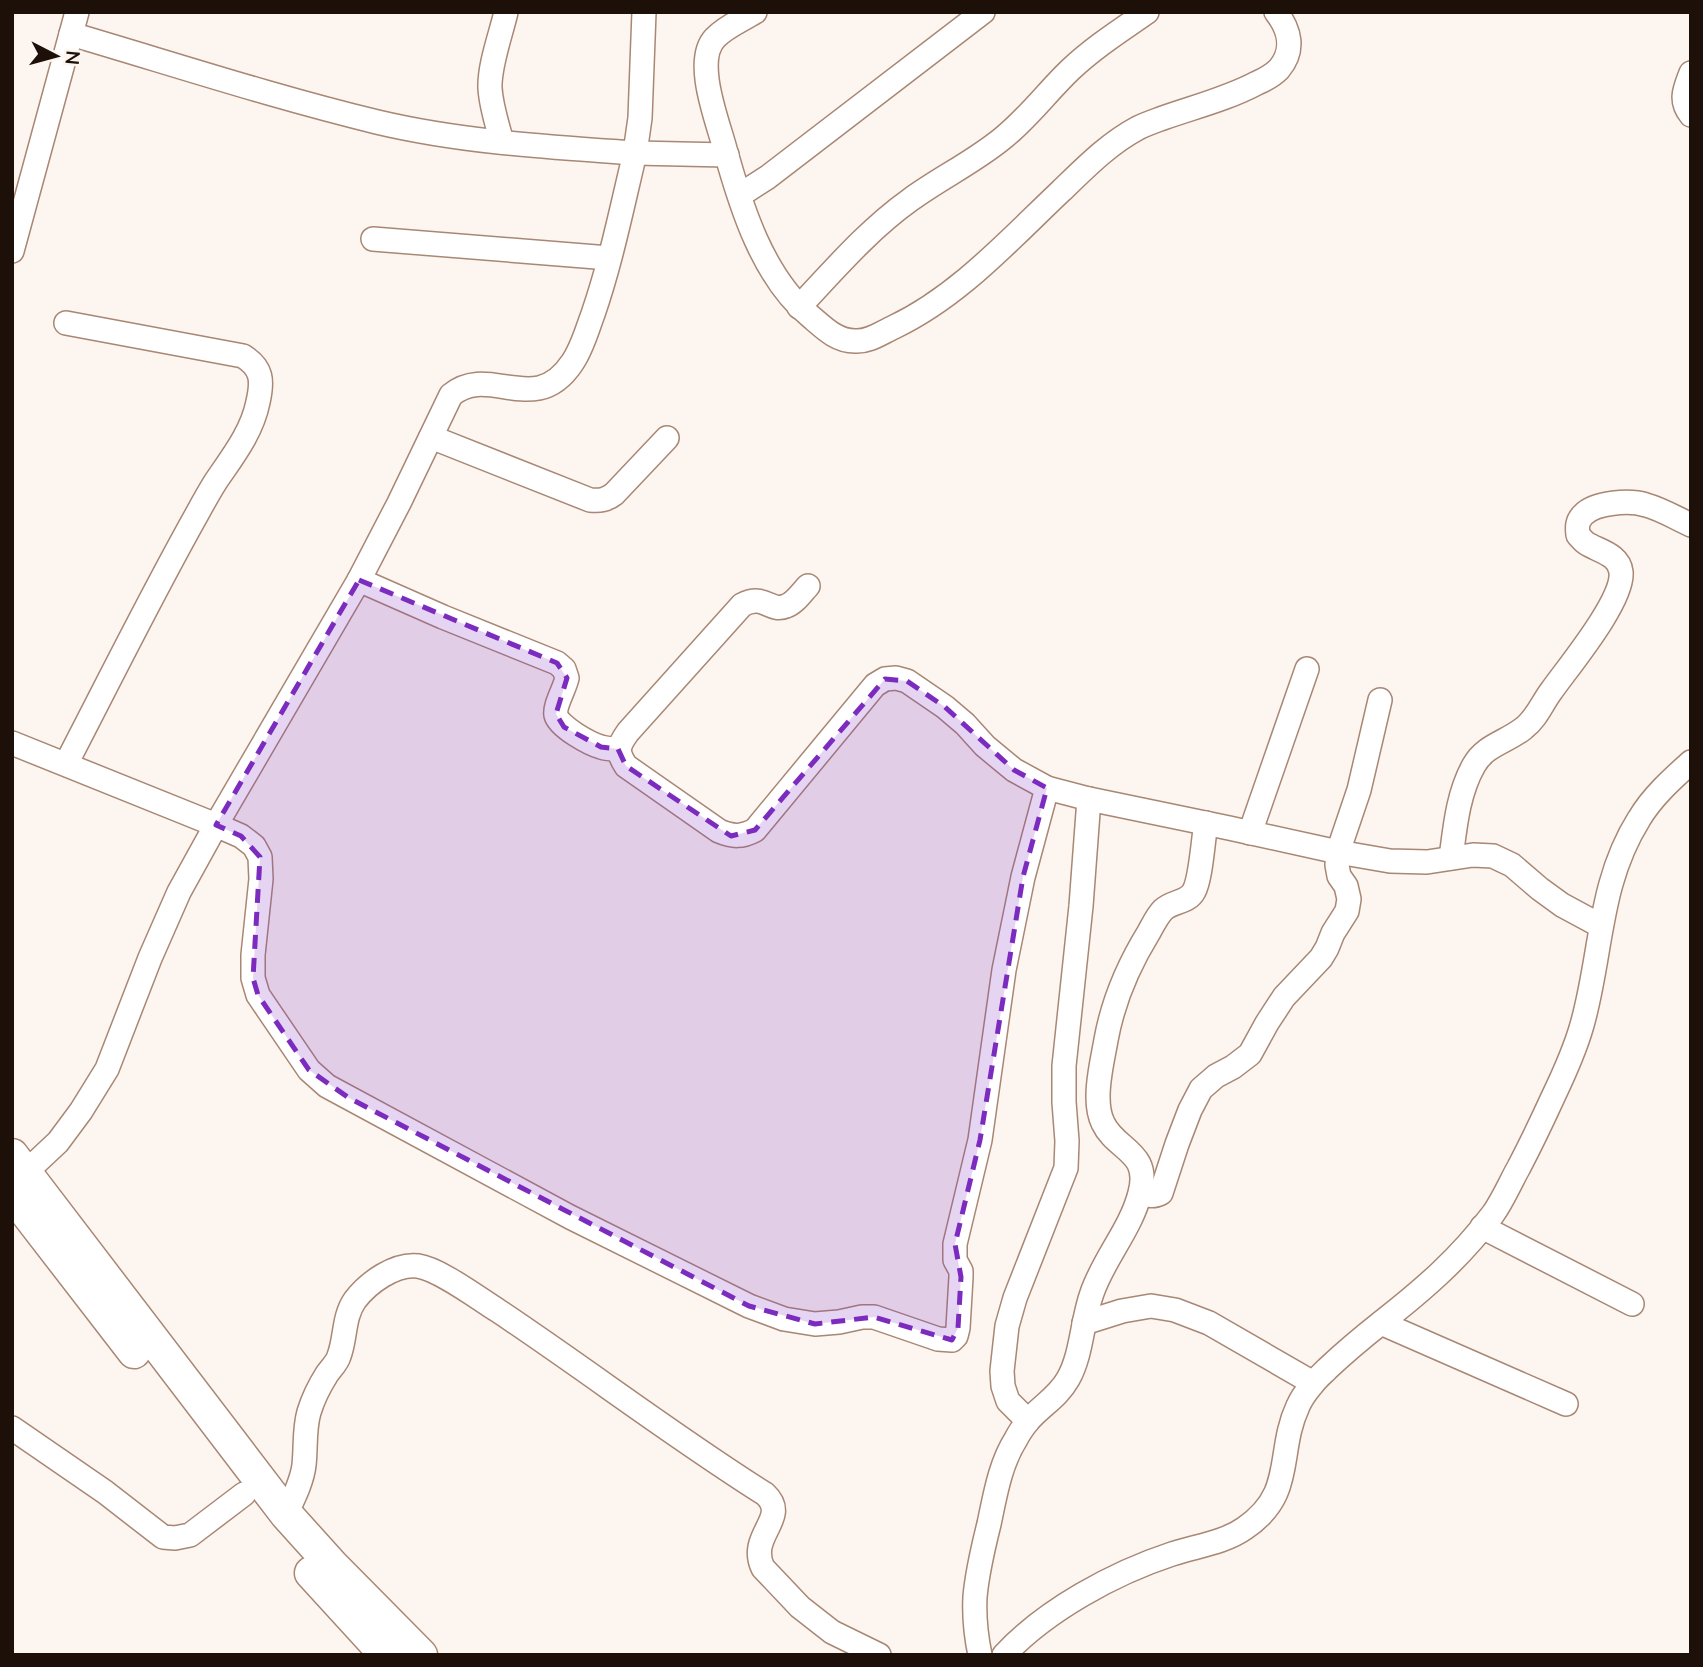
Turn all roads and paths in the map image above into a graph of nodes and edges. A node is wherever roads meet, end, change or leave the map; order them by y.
1 (506, 12) edge
2 (644, 12) edge
3 (755, 12) edge
4 (983, 12) edge
5 (1147, 12) edge
6 (1276, 12) edge
7 (74, 23) edge
8 (1691, 73) edge
9 (1691, 115) edge
10 (502, 142) junction
11 (635, 153) junction
12 (727, 155) junction
13 (740, 195) junction
14 (373, 239) dead end
15 (12, 251) edge
16 (609, 258) junction
17 (799, 307) junction
18 (66, 323) dead end
19 (431, 437) junction
20 (667, 438) dead end
21 (1691, 524) edge
22 (359, 580) junction
23 (808, 586) dead end
24 (1307, 669) dead end
25 (1380, 700) dead end
26 (12, 743) edge
27 (618, 749) junction
28 (1691, 762) edge
29 (66, 764) junction
30 (1047, 788) junction
31 (1089, 799) junction
32 (1206, 824) junction
33 (216, 825) junction
34 (1250, 833) junction
35 (1338, 852) junction
36 (1451, 858) junction
37 (1601, 926) junction
38 (17, 1174) edge
39 (1141, 1192) junction
40 (1482, 1227) junction
41 (1632, 1304) dead end
42 (1084, 1323) junction
43 (1381, 1323) junction
44 (1313, 1383) junction
45 (1566, 1404) dead end
46 (1028, 1420) junction
47 (12, 1428) edge
48 (244, 1494) junction
49 (286, 1514) junction
50 (386, 1655) edge
51 (421, 1655) edge
52 (879, 1655) edge
53 (980, 1655) edge
54 (1004, 1655) edge

1 - 10 street
2 - 11 street
3 - 12 street
4 - 13 street
5 - 17 street
6 - 17 street
7 - 10 street
7 - 15 street
8 - 9 street
10 - 11 street
11 - 12 street
11 - 16 street
12 - 13 street
13 - 17 street
14 - 16 street
16 - 19 street
18 - 29 street
19 - 20 street
19 - 22 street
21 - 36 street
22 - 27 street
22 - 33 street
23 - 27 street
24 - 34 street
25 - 35 street
26 - 29 street
27 - 30 street
28 - 37 street
29 - 33 street
30 - 31 street
30 - 33 street
31 - 32 street
31 - 46 street
32 - 34 street
32 - 39 street
33 - 38 street
34 - 35 street
35 - 36 street
35 - 39 street
36 - 37 street
37 - 40 street
38 - 48 street
38 - 49 street
39 - 42 street
40 - 41 street
40 - 43 street
42 - 44 street
42 - 46 street
43 - 44 street
43 - 45 street
44 - 54 street
46 - 53 street
47 - 48 street
48 - 50 street
49 - 51 street
49 - 52 street

